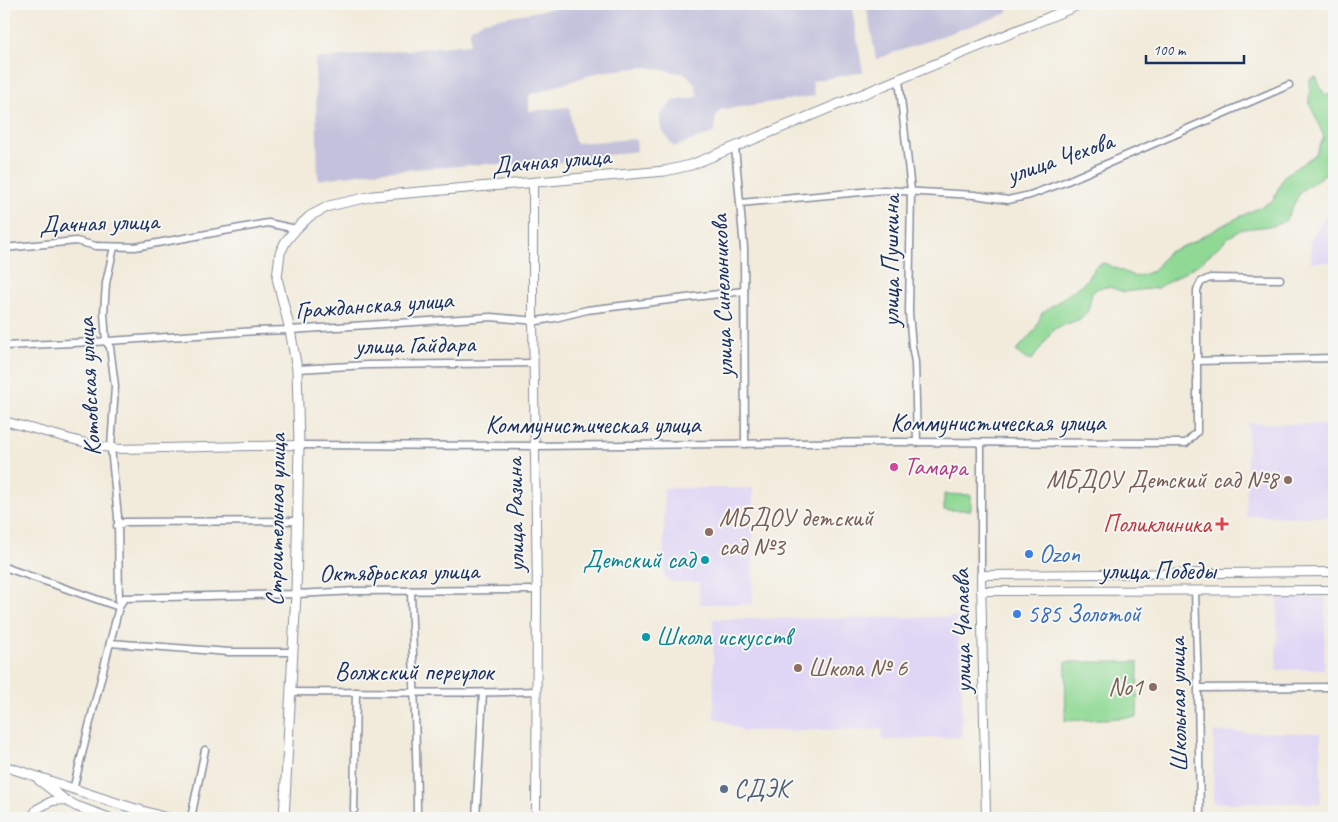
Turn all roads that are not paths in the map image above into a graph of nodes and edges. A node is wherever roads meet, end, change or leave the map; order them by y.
1 (1081, 4) edge
2 (899, 79) junction
3 (1289, 85) dead end
4 (735, 147) junction
5 (533, 182) junction
6 (911, 191) junction
7 (740, 203) junction
8 (296, 229) junction
9 (114, 247) junction
10 (4, 248) edge
11 (1280, 279) dead end
12 (744, 291) junction
13 (533, 320) junction
14 (290, 330) junction
15 (106, 342) junction
16 (4, 346) edge
17 (1334, 358) edge
18 (1196, 361) junction
19 (533, 362) junction
20 (297, 369) junction
21 (4, 422) edge
22 (917, 443) junction
23 (981, 443) junction
24 (746, 444) junction
25 (299, 446) junction
26 (534, 446) junction
27 (111, 448) junction
28 (298, 521) junction
29 (117, 526) junction
30 (4, 566) edge
31 (1334, 572) edge
32 (982, 575) junction
33 (411, 590) junction
34 (537, 590) junction
35 (1334, 590) edge
36 (981, 591) junction
37 (1195, 591) junction
38 (296, 594) junction
39 (119, 607) junction
40 (110, 643) junction
41 (293, 652) junction
42 (1334, 687) edge
43 (1198, 688) junction
44 (537, 691) junction
45 (291, 692) junction
46 (356, 692) junction
47 (414, 692) junction
48 (483, 693) junction
49 (205, 750) dead end
50 (4, 766) edge
51 (31, 774) junction
52 (73, 790) junction
53 (65, 800) junction
54 (354, 810) dead end
55 (31, 818) edge
56 (109, 818) edge
57 (167, 818) edge
58 (191, 818) edge
59 (284, 818) edge
60 (417, 818) edge
61 (476, 818) edge
62 (536, 818) edge
63 (986, 818) edge
64 (1200, 818) edge

1 - 2 main road, Дачная улица
2 - 4 main road, Дачная улица
2 - 6 street, улица Пушкина
3 - 6 street, улица Чехова
4 - 5 main road, Дачная улица
4 - 7 street, улица Синельникова
5 - 8 main road, Дачная улица
5 - 13 street, улица Разина
6 - 7 street, улица Чехова
6 - 22 street, улица Пушкина
7 - 12 street, улица Синельникова
8 - 9 street, Дачная улица
8 - 14 main road, Строительная улица
9 - 10 street, Дачная улица
9 - 15 street, Котовская улица
11 - 18 street
12 - 13 street, Гражданская улица
12 - 24 street, улица Синельникова
13 - 14 street, Гражданская улица
13 - 19 street, улица Разина
14 - 15 street, Гражданская улица
14 - 20 main road, Строительная улица
15 - 16 street, Гражданская улица
15 - 27 street, Котовская улица
17 - 18 street
18 - 23 street, Коммунистическая улица
19 - 20 street, улица Гайдара
19 - 26 street, улица Разина
20 - 25 main road, Строительная улица
21 - 27 street, Коммунистическая улица
22 - 23 street, Коммунистическая улица
22 - 24 street, Коммунистическая улица
23 - 32 street, улица Чапаева
24 - 26 street, Коммунистическая улица
25 - 26 street, Коммунистическая улица
25 - 27 street, Коммунистическая улица
25 - 28 main road, Строительная улица
26 - 34 street, улица Разина
27 - 29 street, Котовская улица
28 - 29 street
28 - 38 main road, Строительная улица
29 - 39 street, Котовская улица
30 - 39 street
31 - 32 street, улица Победы
32 - 36 street, улица Чапаева
33 - 34 street, Октябрьская улица
33 - 38 street, Октябрьская улица
33 - 47 street
34 - 44 street, улица Разина
35 - 37 street, улица Победы
36 - 37 street, улица Победы
36 - 63 street, улица Чапаева
37 - 43 street, Школьная улица
38 - 39 street, Октябрьская улица
38 - 41 main road, Строительная улица
39 - 40 street
40 - 41 street
40 - 52 street
41 - 45 main road, Строительная улица
42 - 43 street
43 - 64 street, Школьная улица
44 - 48 street, Волжский переулок
44 - 62 street, улица Разина
45 - 46 street, Волжский переулок
45 - 59 main road, Строительная улица
46 - 47 street, Волжский переулок
46 - 54 street
47 - 48 street, Волжский переулок
47 - 60 street
48 - 61 street
49 - 58 street
50 - 51 main road
51 - 52 main road
51 - 53 main road
52 - 57 main road
53 - 55 street
53 - 56 main road

